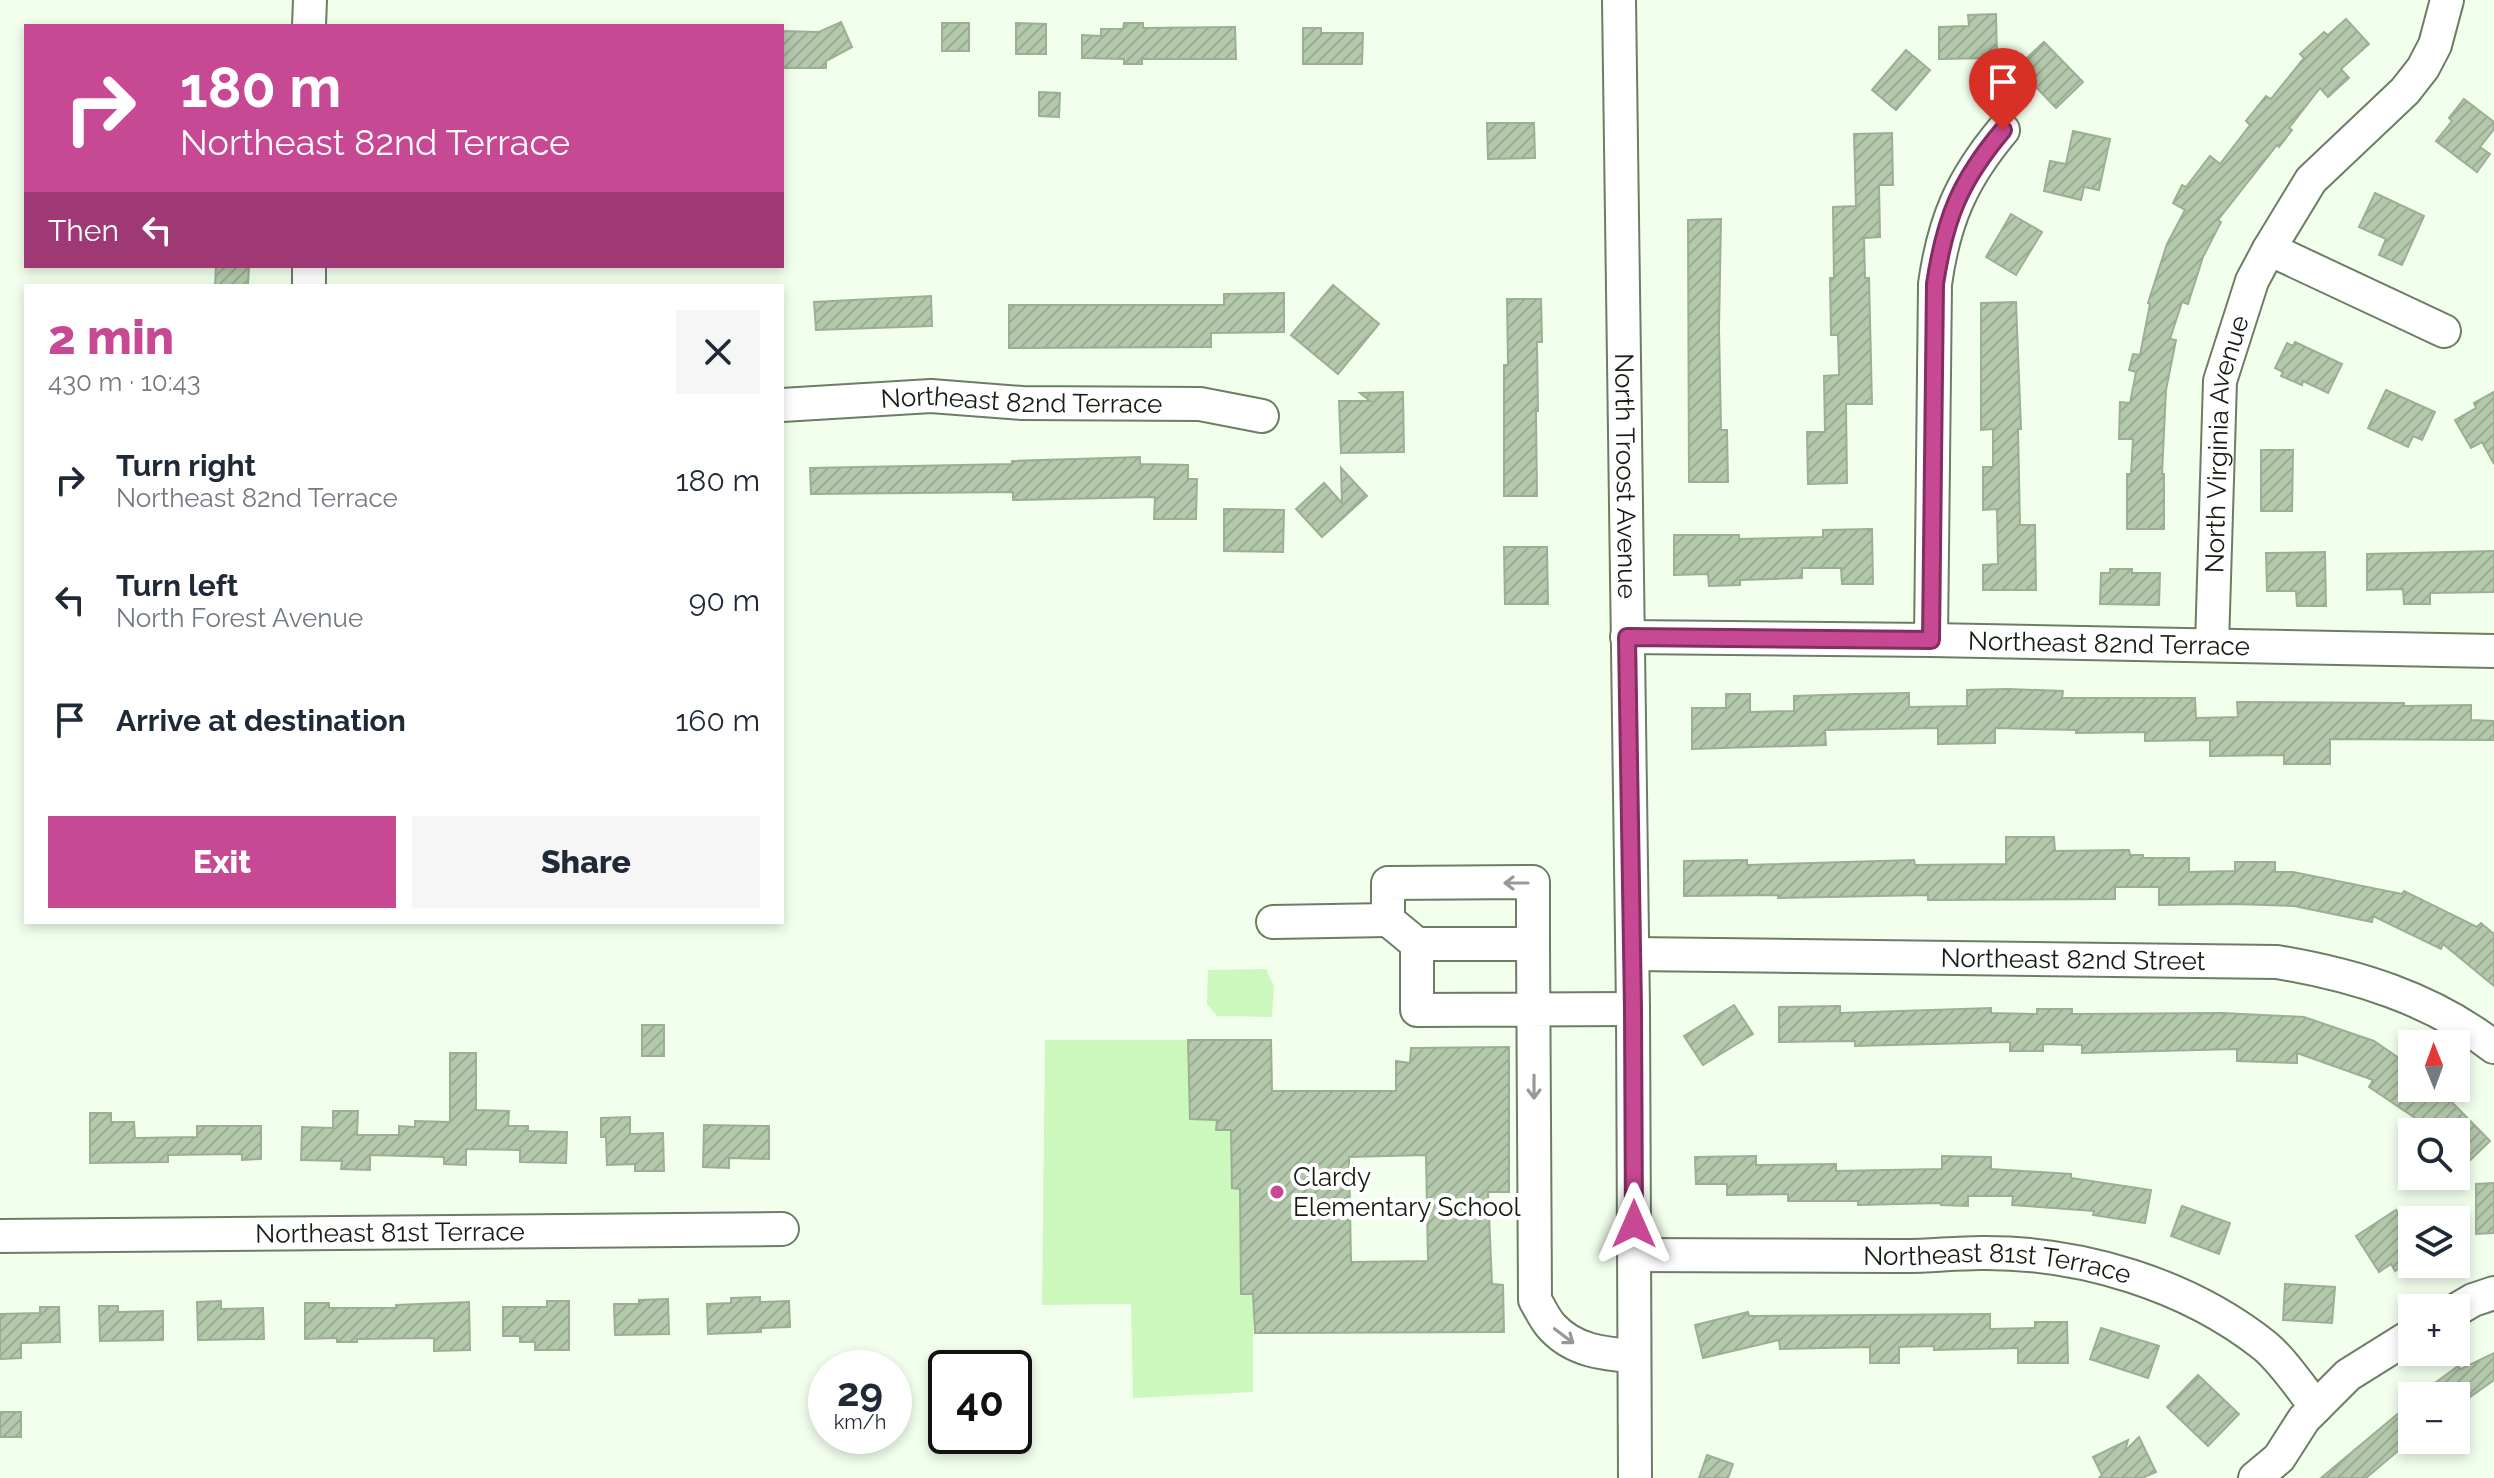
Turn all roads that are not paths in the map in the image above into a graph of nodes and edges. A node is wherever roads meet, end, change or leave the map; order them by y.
1 (310, 0) edge
2 (1619, 0) edge
3 (2447, 0) edge
4 (309, 24) edge
5 (2003, 130) dead end
6 (2269, 249) junction
7 (2444, 331) dead end
8 (784, 405) edge
9 (1262, 416) dead end
10 (1627, 637) junction
11 (1931, 640) junction
12 (2212, 645) junction
13 (2494, 651) edge
14 (1388, 920) junction
15 (1273, 922) dead end
16 (1417, 944) junction
17 (1533, 944) junction
18 (1633, 954) junction
19 (1534, 1009) junction
20 (1633, 1009) junction
21 (2494, 1047) edge
22 (782, 1229) dead end
23 (0, 1236) edge
24 (1634, 1255) junction
25 (2494, 1293) edge
26 (2470, 1302) edge
27 (2398, 1344) edge
28 (1634, 1356) junction
29 (2316, 1407) junction
30 (1635, 1478) edge
31 (2255, 1478) edge

1 - 4 street
2 - 10 street, North Troost Avenue
3 - 6 street, North Virginia Avenue
5 - 11 street
6 - 7 street
6 - 12 street, North Virginia Avenue
8 - 9 street, Northeast 82nd Terrace
10 - 11 street, Northeast 82nd Terrace
10 - 18 street, North Troost Avenue
11 - 12 street, Northeast 82nd Terrace
12 - 13 street, Northeast 82nd Terrace
14 - 15 street
14 - 16 street
17 -> 14 street
16 - 17 street
16 - 19 street
17 - 19 street
18 - 20 street, North Troost Avenue
18 - 21 street, Northeast 82nd Street
19 - 20 street
19 -> 28 street
20 - 24 street, North Troost Avenue
22 - 23 street, Northeast 81st Terrace
24 - 28 street, North Troost Avenue
24 - 29 street, Northeast 81st Terrace
25 - 26 street
27 - 29 street
28 - 30 street, North Troost Avenue
29 - 31 street

